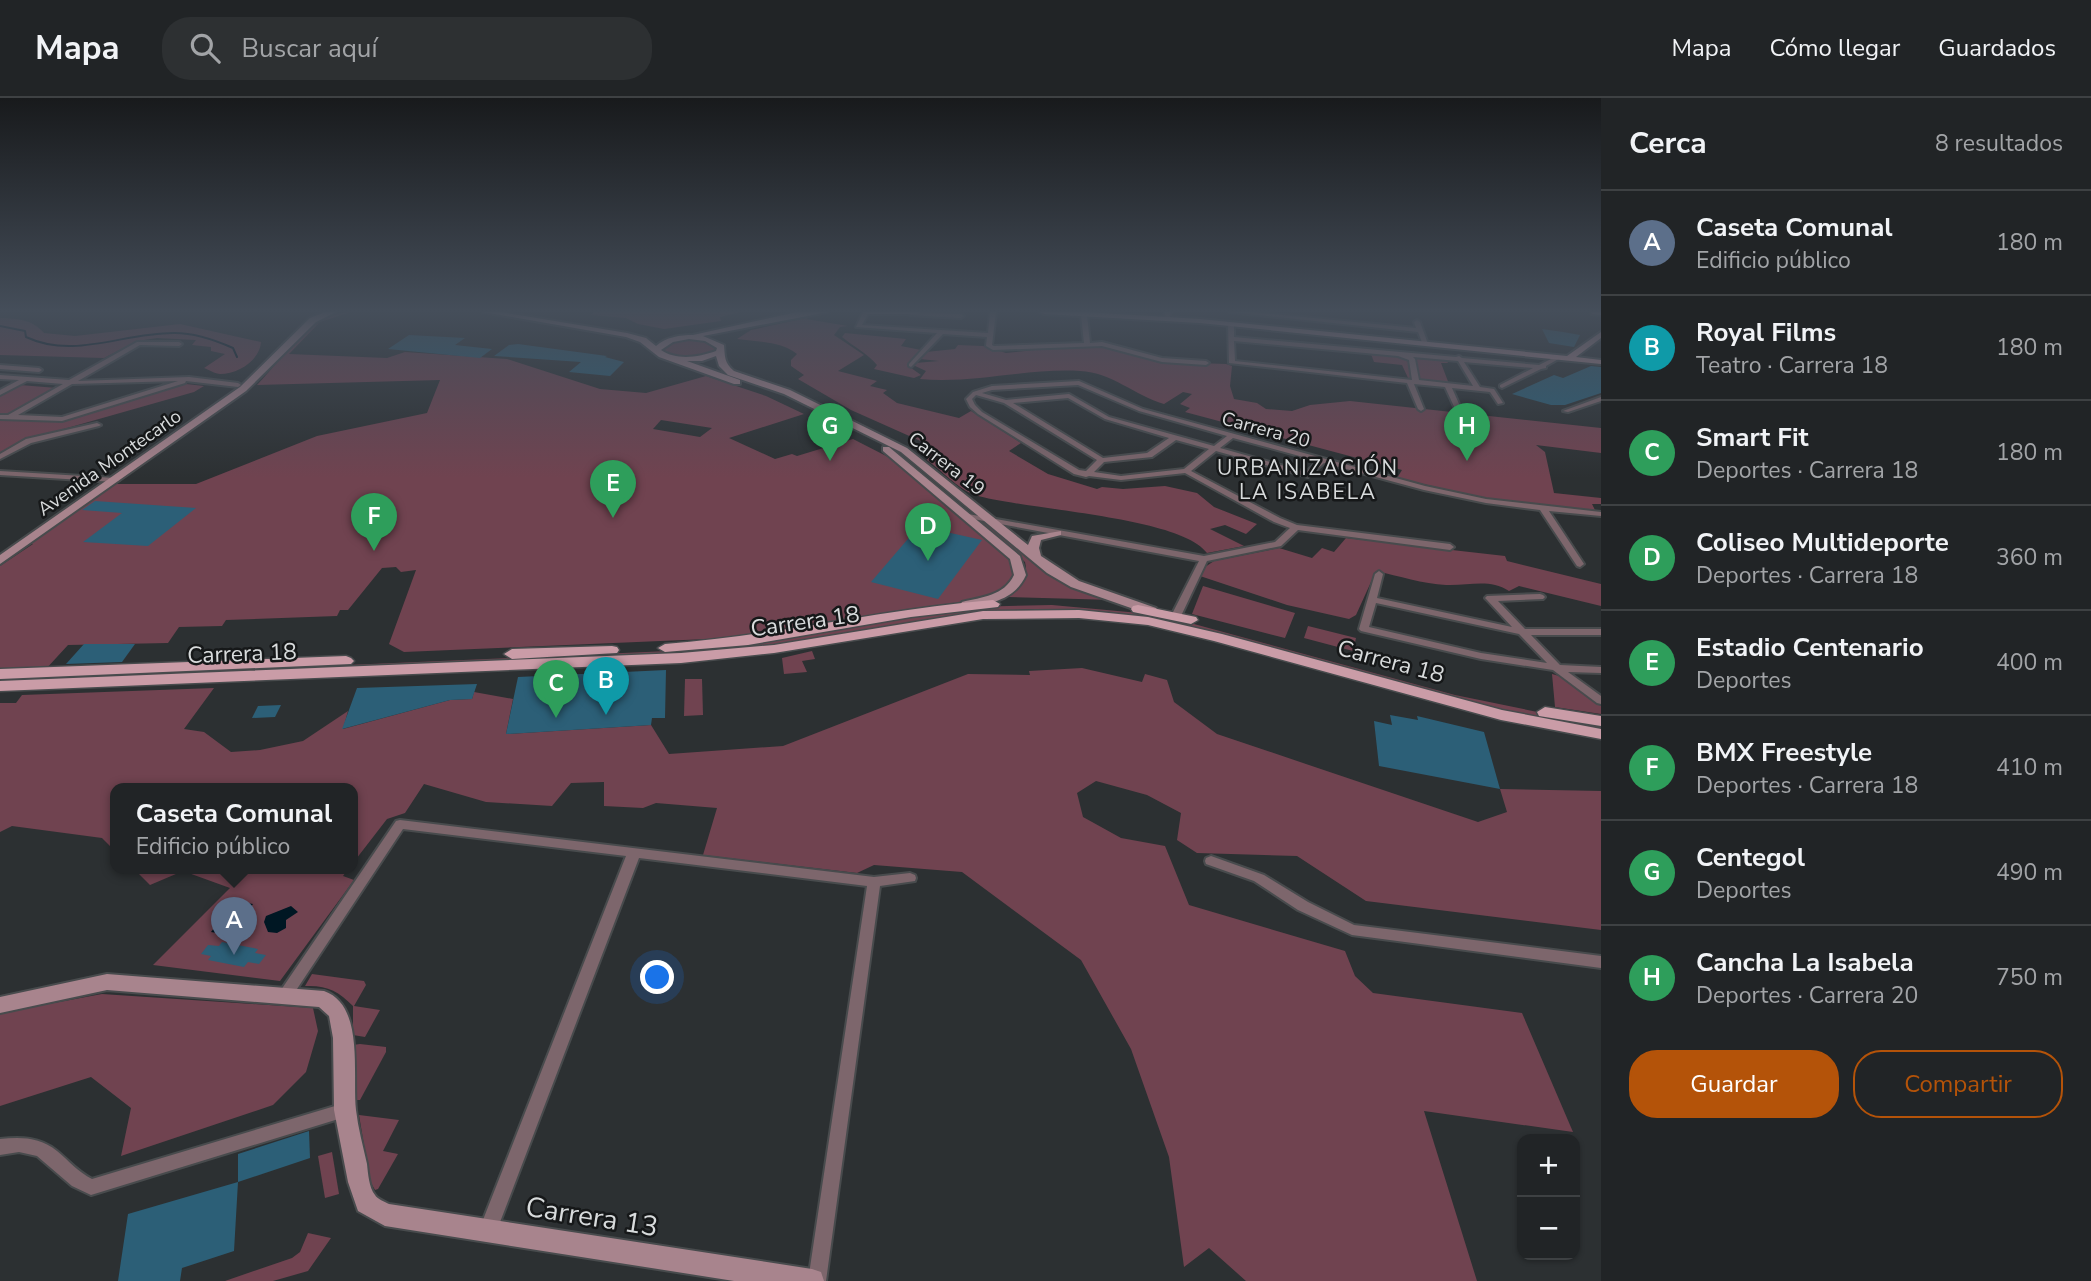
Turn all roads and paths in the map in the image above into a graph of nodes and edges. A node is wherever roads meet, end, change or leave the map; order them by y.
1 (3, 367) edge
2 (99, 367) edge
3 (256, 367) edge
4 (265, 367) edge
5 (696, 367) edge
6 (724, 367) edge
7 (1274, 367) edge
8 (1412, 367) edge
9 (1465, 367) edge
10 (1544, 367) edge
11 (39, 370) dead end
12 (0, 377) edge
13 (189, 379) junction
14 (24, 380) junction
15 (1413, 382) junction
16 (71, 383) junction
17 (238, 385) junction
18 (1447, 385) junction
19 (1502, 386) dead end
20 (1477, 388) junction
21 (0, 393) edge
22 (975, 393) junction
23 (1601, 399) edge
24 (1006, 402) junction
25 (1500, 403) dead end
26 (1420, 409) dead end
27 (1566, 411) dead end
28 (1460, 413) dead end
29 (0, 417) edge
30 (9, 418) junction
31 (97, 425) dead end
32 (1231, 436) junction
33 (1175, 437) junction
34 (1215, 449) junction
35 (0, 457) edge
36 (1102, 460) junction
37 (1323, 460) junction
38 (1186, 471) junction
39 (0, 473) edge
40 (1086, 475) junction
41 (100, 480) junction
42 (115, 480) junction
43 (1544, 509) junction
44 (1601, 514) edge
45 (968, 516) junction
46 (991, 520) junction
47 (1296, 527) junction
48 (1057, 533) junction
49 (1450, 547) dead end
50 (0, 549) edge
51 (1035, 557) junction
52 (1204, 559) junction
53 (0, 560) edge
54 (1580, 564) dead end
55 (1379, 574) dead end
56 (1540, 597) dead end
57 (1371, 599) junction
58 (965, 605) junction
59 (1152, 611) junction
60 (1176, 616) junction
61 (1523, 632) junction
62 (1601, 632) edge
63 (1559, 670) junction
64 (1601, 670) edge
65 (0, 674) edge
66 (0, 686) edge
67 (1601, 701) edge
68 (1601, 721) edge
69 (1601, 734) edge
70 (635, 853) junction
71 (1211, 861) dead end
72 (910, 878) dead end
73 (874, 881) junction
74 (1601, 962) edge
75 (286, 994) junction
76 (0, 1005) edge
77 (345, 1110) junction
78 (0, 1147) edge
79 (488, 1230) junction
80 (814, 1281) edge

1 - 11 street
2 - 16 street
3 - 17 street, Avenida Montecarlo
4 - 42 street, Avenida Montecarlo
5 - 45 street
6 - 46 street, Carrera 19
7 - 15 street
8 - 15 street
9 - 20 street
10 - 19 street
12 - 14 street
13 - 16 street
13 - 17 street
13 - 30 street
14 - 16 street
14 - 21 street
15 - 18 street
15 - 26 street
16 - 30 street
17 - 41 street, Avenida Montecarlo
18 - 20 street
18 - 28 street
20 - 25 street
22 - 24 street
22 - 32 street, Carrera 20
22 - 40 street
23 - 27 street
24 - 33 street
24 - 36 street
29 - 30 street
31 - 35 street
32 - 34 street
32 - 37 street, Carrera 20
33 - 34 street
33 - 36 street
34 - 37 street
34 - 38 street
36 - 40 street
37 - 43 street, Carrera 20
38 - 40 street
38 - 47 street
39 - 41 street
41 - 42 street
41 - 50 street, Avenida Montecarlo
42 - 53 street, Avenida Montecarlo
43 - 44 street, Carrera 20
43 - 54 street
45 - 46 street
45 - 58 street
46 - 48 street
46 - 51 street, Carrera 19
47 - 49 street
47 - 52 street
48 - 51 street
48 - 52 street
51 - 59 street, Carrera 19
52 - 60 street
55 - 57 street
56 - 61 street
57 - 61 street
57 - 63 street
58 - 59 main road, Carrera 18
58 - 65 main road, Carrera 18
59 - 60 main road, Carrera 18
60 - 68 main road, Carrera 18
61 - 62 street
61 - 63 street
63 - 64 street
63 - 67 street
66 - 69 main road, Carrera 18
70 - 73 street
70 - 75 street
70 - 79 street
71 - 74 street
72 - 73 street
73 - 80 street
75 - 76 street
75 - 77 street
77 - 78 street
77 - 79 street, Carrera 13
79 - 80 street, Carrera 13

